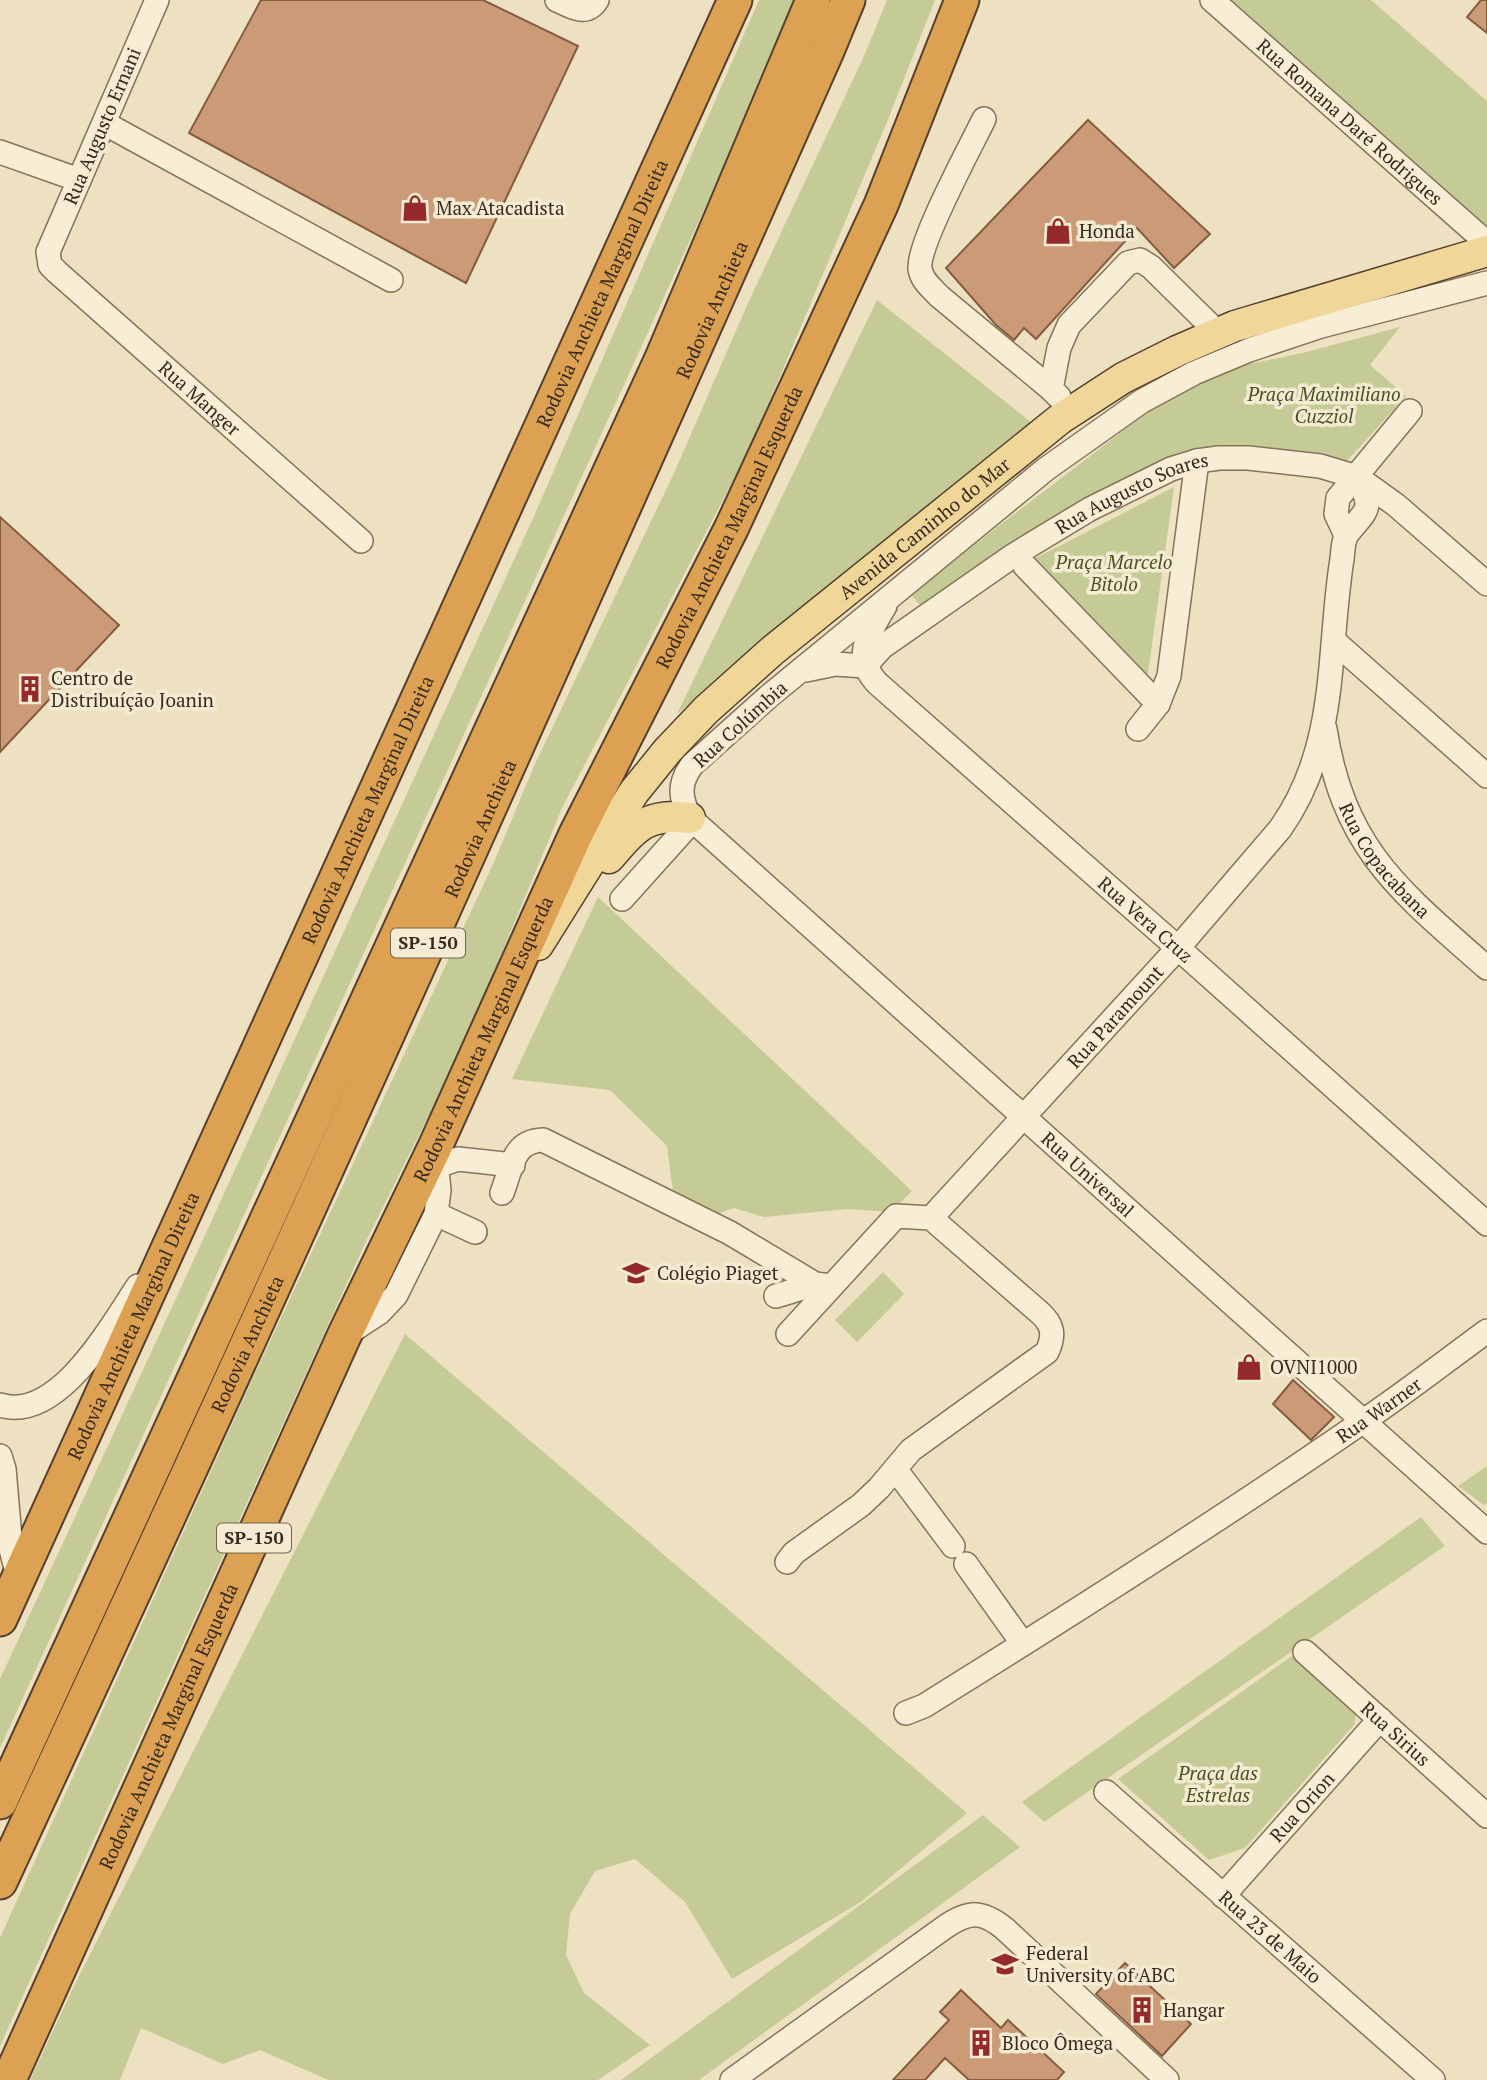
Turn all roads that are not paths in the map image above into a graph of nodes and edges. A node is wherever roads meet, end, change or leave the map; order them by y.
1 (157, 0) edge
2 (558, 0) edge
3 (597, 0) edge
4 (734, 0) edge
5 (813, 0) edge
6 (848, 0) edge
7 (962, 0) edge
8 (1212, 0) edge
9 (984, 119) dead end
10 (104, 123) junction
11 (0, 152) edge
12 (79, 180) junction
13 (1487, 243) edge
14 (1487, 251) edge
15 (48, 252) joint
16 (391, 280) dead end
17 (1487, 283) edge
18 (1218, 333) junction
19 (1051, 389) junction
20 (1074, 410) junction
21 (1410, 411) dead end
22 (1197, 461) junction
23 (1357, 477) junction
24 (361, 541) dead end
25 (1025, 566) dead end
26 (1487, 584) edge
27 (892, 594) junction
28 (1335, 642) junction
29 (865, 666) junction
30 (799, 672) junction
31 (1158, 704) junction
32 (1324, 726) junction
33 (1138, 729) dead end
34 (1487, 776) edge
35 (1336, 780) junction
36 (1293, 808) junction
37 (691, 819) junction
38 (622, 899) dead end
39 (551, 925) junction
40 (1178, 948) junction
41 (1487, 968) edge
42 (503, 998) junction
43 (1024, 1116) junction
44 (436, 1156) junction
45 (513, 1165) junction
46 (502, 1194) dead end
47 (436, 1214) junction
48 (931, 1218) junction
49 (1487, 1224) edge
50 (179, 1226) junction
51 (475, 1232) dead end
52 (823, 1285) junction
53 (776, 1296) dead end
54 (1487, 1331) edge
55 (788, 1334) dead end
56 (344, 1336) junction
57 (0, 1405) edge
58 (1364, 1421) junction
59 (0, 1455) edge
60 (896, 1470) junction
61 (1487, 1532) edge
62 (787, 1562) dead end
63 (6, 1604) edge
64 (1023, 1644) junction
65 (1305, 1652) dead end
66 (906, 1713) dead end
67 (1380, 1719) junction
68 (1107, 1792) dead end
69 (0, 1802) edge
70 (1487, 1816) edge
71 (0, 1882) edge
72 (1223, 1896) junction
73 (9, 2080) edge
74 (732, 2080) edge
75 (1167, 2080) edge
76 (1433, 2080) edge

1 - 10 street, Rua Augusto Ernani
2 - 3 street
4 - 50 highway, Rodovia Anchieta Marginal Direita
5 - 69 highway, Rodovia Anchieta / SP-150
6 - 71 highway, Rodovia Anchieta / SP-150
7 - 42 highway, Rodovia Anchieta Marginal Esquerda / SP-150
8 - 13 street, Rua Romana Daré Rodrigues
9 - 19 street
10 - 12 street, Rua Augusto Ernani
10 - 16 street
11 - 12 street
12 - 15 street, Rua Augusto Ernani
14 - 18 main road, Avenida Caminho do Mar
15 - 24 street, Rua Manger
17 - 27 street, Avenida Caminho do Mar
18 - 19 street
18 - 20 main road, Avenida Caminho do Mar
19 - 20 street
20 - 39 main road, Avenida Caminho do Mar
21 - 23 street
22 - 23 street, Rua Augusto Soares
22 - 29 street, Rua Augusto Soares
22 - 31 street
23 - 26 street, Rua Augusto Soares
23 - 28 street, Rua Paramount
25 - 31 street
27 - 29 street
27 - 30 street, Rua Colúmbia
28 - 32 street, Rua Paramount
28 - 34 street
29 - 30 street, Rua Colúmbia
29 - 40 street, Rua Vera Cruz
30 - 37 street, Rua Colúmbia
31 - 33 street
32 - 35 street, Rua Copacabana
32 - 36 street, Rua Paramount
35 - 36 street, Rua Paramount
35 - 41 street, Rua Copacabana
36 - 40 street, Rua Paramount
37 - 38 street
37 - 39 main road
37 - 43 street, Rua Universal
39 - 42 main road, Avenida Caminho do Mar
40 - 43 street, Rua Paramount
40 - 49 street, Rua Vera Cruz
42 - 44 highway, Rodovia Anchieta Marginal Esquerda / SP-150
43 - 48 street, Rua Paramount
43 - 58 street, Rua Universal
44 - 45 street
44 - 47 street
44 - 56 highway, Rodovia Anchieta Marginal Esquerda / SP-150
45 - 46 street
45 - 52 street
47 - 51 street
47 - 56 street
48 - 52 street
48 - 60 street
50 - 57 street
50 - 63 highway, Rodovia Anchieta Marginal Direita
52 - 53 street
52 - 55 street
54 - 58 street, Rua Warner
56 - 73 highway, Rodovia Anchieta Marginal Esquerda / SP-150
58 - 61 street, Rua Universal
58 - 64 street, Rua Warner
59 - 63 street
60 - 62 street
60 - 64 street
64 - 66 street, Rua Warner
65 - 67 street, Rua Sirius
67 - 70 street, Rua Sirius
67 - 72 street, Rua Orion
68 - 72 street, Rua 23 de Maio
72 - 76 street, Rua 23 de Maio
74 - 75 street

